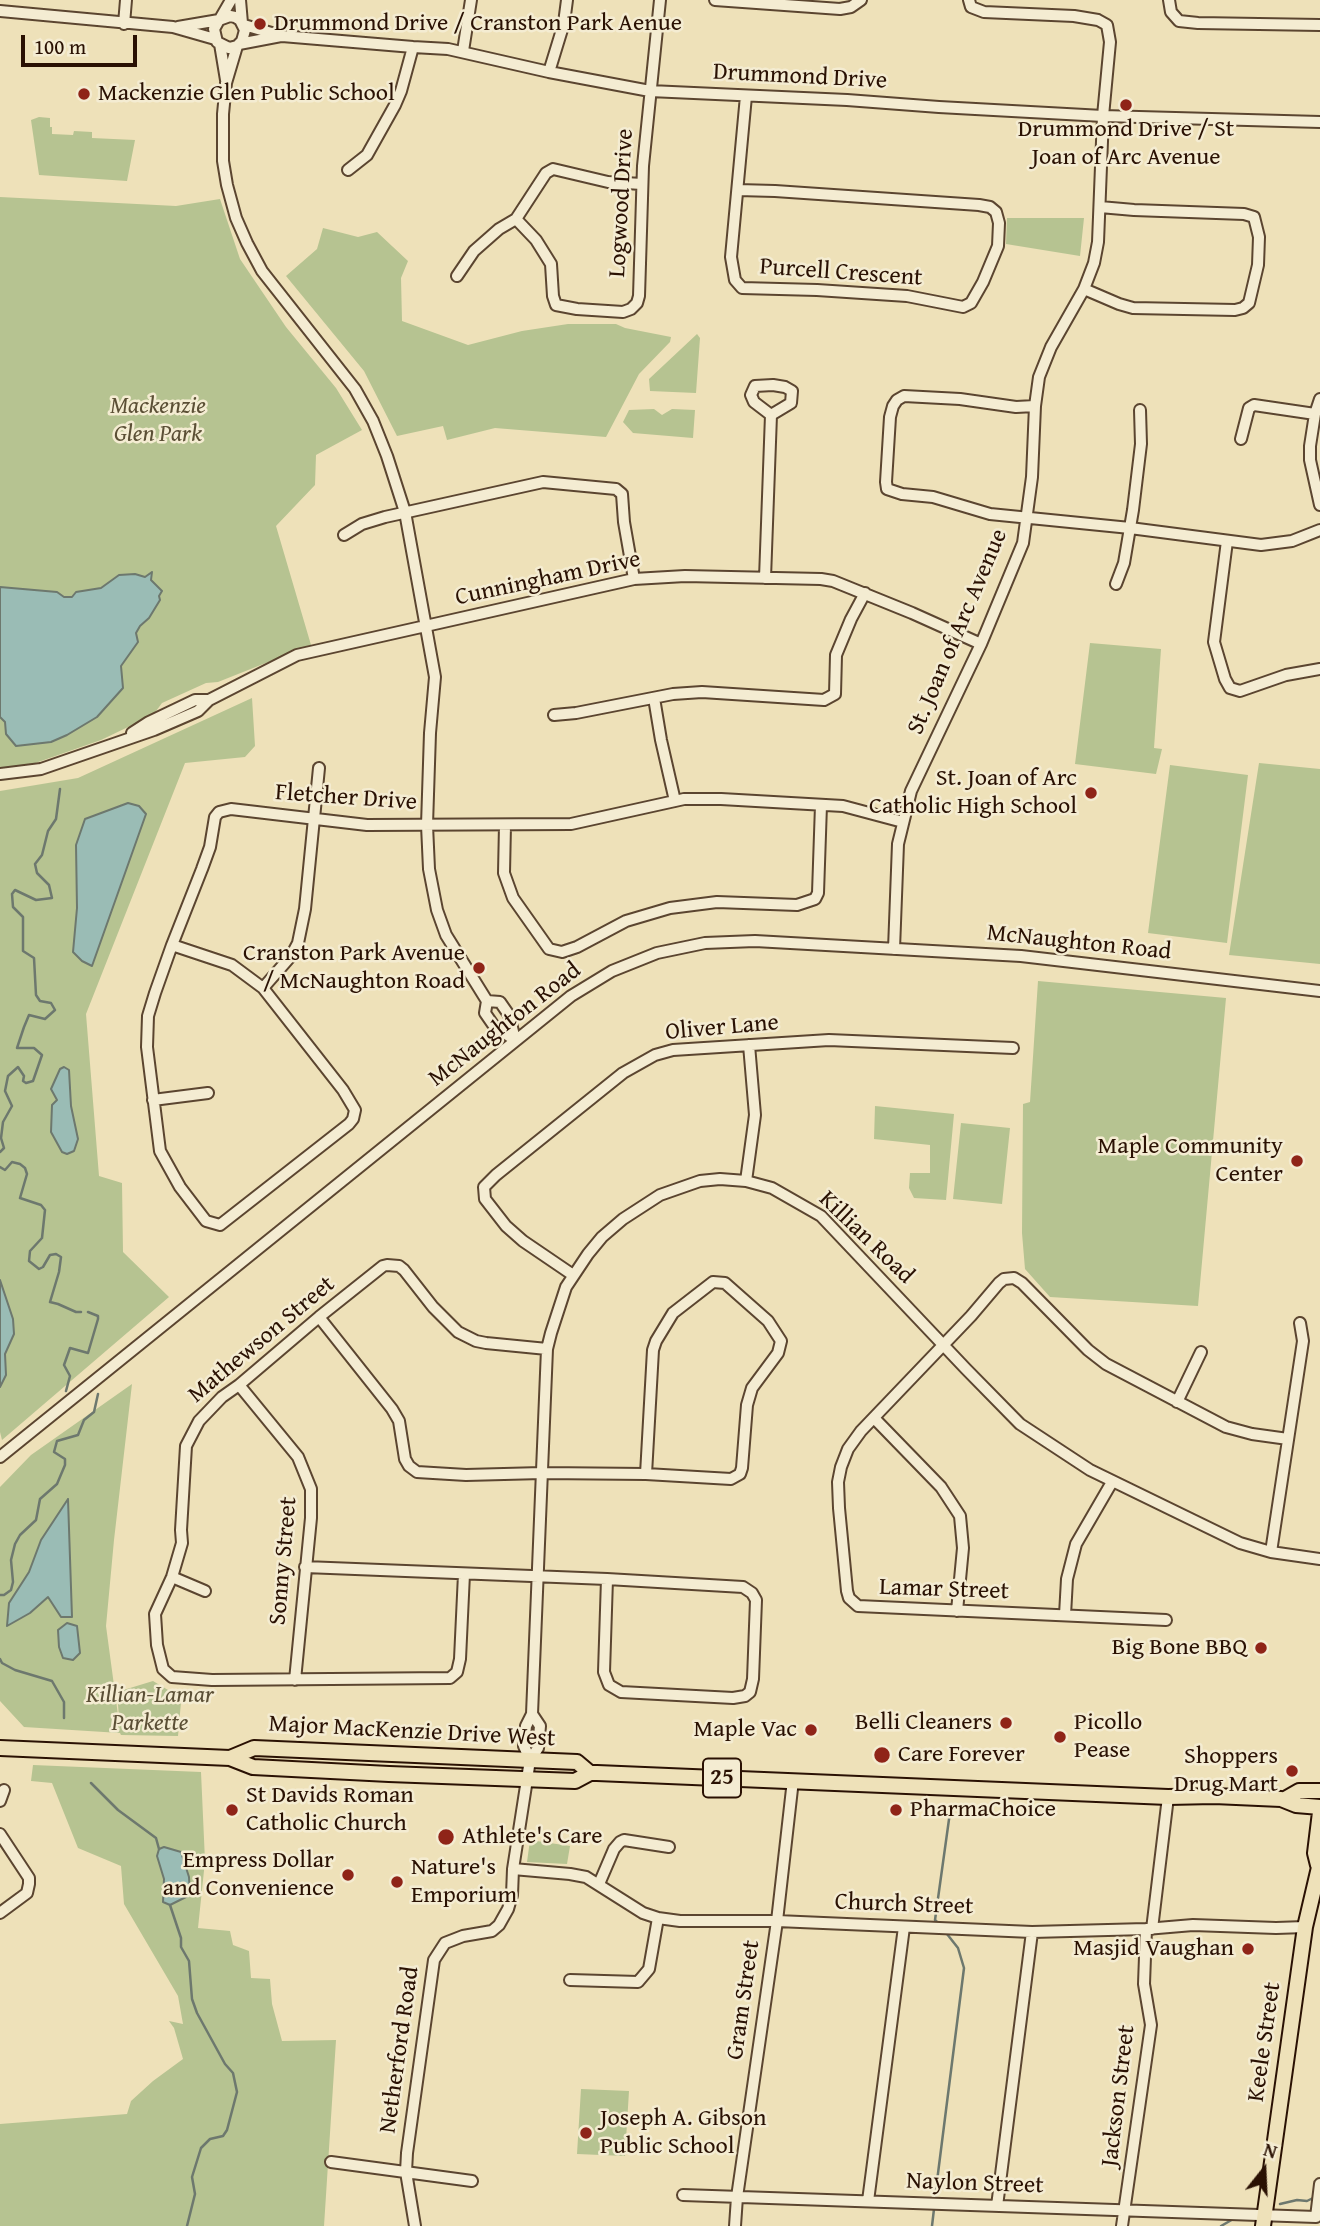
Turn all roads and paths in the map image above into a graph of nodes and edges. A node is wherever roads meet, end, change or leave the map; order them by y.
1 (126, 0) edge
2 (231, 0) edge
3 (240, 0) edge
4 (471, 0) edge
5 (567, 0) edge
6 (660, 0) edge
7 (715, 0) edge
8 (860, 0) edge
9 (969, 0) edge
10 (1169, 0) edge
11 (0, 12) edge
12 (220, 20) junction
13 (124, 24) junction
14 (243, 24) junction
15 (1320, 25) edge
16 (173, 27) junction
17 (282, 36) junction
18 (218, 42) junction
19 (238, 45) junction
20 (413, 47) junction
21 (463, 51) junction
22 (549, 72) junction
23 (226, 83) junction
24 (650, 91) junction
25 (746, 96) junction
26 (1103, 116) junction
27 (1320, 122) edge
28 (348, 170) dead end
29 (642, 184) junction
30 (738, 190) junction
31 (1100, 207) junction
32 (516, 219) junction
33 (457, 276) dead end
34 (1084, 289) junction
35 (1320, 398) edge
36 (1035, 406) junction
37 (1140, 410) dead end
38 (1315, 414) junction
39 (771, 415) dead end
40 (1241, 439) dead end
41 (1320, 505) edge
42 (405, 512) junction
43 (1027, 519) junction
44 (1130, 528) junction
45 (1320, 530) edge
46 (344, 535) dead end
47 (1227, 541) junction
48 (765, 578) junction
49 (634, 579) junction
50 (1116, 584) dead end
51 (865, 593) junction
52 (427, 626) junction
53 (981, 644) junction
54 (1320, 668) edge
55 (654, 698) junction
56 (554, 715) dead end
57 (319, 768) dead end
58 (0, 774) edge
59 (675, 801) junction
60 (821, 805) junction
61 (314, 818) junction
62 (902, 822) junction
63 (427, 825) junction
64 (505, 825) junction
65 (172, 945) junction
66 (894, 949) junction
67 (263, 988) junction
68 (1320, 991) edge
69 (487, 1001) junction
70 (515, 1040) junction
71 (749, 1045) junction
72 (1013, 1048) dead end
73 (208, 1093) dead end
74 (153, 1100) junction
75 (746, 1181) junction
76 (573, 1275) junction
77 (319, 1317) junction
78 (1300, 1323) dead end
79 (943, 1345) junction
80 (547, 1349) junction
81 (1201, 1352) dead end
82 (239, 1385) junction
83 (1177, 1402) junction
84 (874, 1418) junction
85 (1288, 1439) junction
86 (0, 1457) edge
87 (542, 1473) junction
88 (646, 1474) junction
89 (1112, 1482) junction
90 (1271, 1552) junction
91 (1320, 1559) edge
92 (305, 1567) junction
93 (464, 1574) junction
94 (537, 1576) junction
95 (172, 1577) junction
96 (607, 1579) junction
97 (205, 1591) dead end
98 (957, 1611) junction
99 (1065, 1615) junction
100 (1166, 1620) dead end
101 (295, 1680) junction
102 (0, 1748) edge
103 (230, 1758) junction
104 (530, 1760) junction
105 (590, 1773) junction
106 (527, 1779) junction
107 (793, 1780) junction
108 (4, 1790) dead end
109 (1320, 1791) edge
110 (1168, 1797) junction
111 (1285, 1799) junction
112 (0, 1801) edge
113 (1320, 1807) edge
114 (1320, 1812) edge
115 (0, 1834) edge
116 (669, 1847) dead end
117 (1319, 1864) edge
118 (513, 1869) junction
119 (599, 1884) junction
120 (0, 1913) edge
121 (658, 1918) junction
122 (777, 1921) junction
123 (904, 1927) junction
124 (1305, 1927) junction
125 (1149, 1929) junction
126 (1032, 1932) junction
127 (570, 1980) dead end
128 (331, 2162) dead end
129 (406, 2172) junction
130 (472, 2181) dead end
131 (1320, 2184) edge
132 (683, 2195) dead end
133 (737, 2197) junction
134 (868, 2201) junction
135 (997, 2206) junction
136 (1125, 2211) junction
137 (1264, 2220) edge
138 (415, 2226) edge
139 (735, 2226) edge
140 (1122, 2226) edge

1 - 13 street
2 - 12 street
3 - 14 street
4 - 21 street
5 - 22 street
6 - 24 street, Logwood Drive
7 - 8 street
9 - 26 street, St. Joan of Arc Avenue
10 - 15 street
11 - 13 street
12 - 14 street
12 - 16 street
12 - 18 street
13 - 16 street
14 - 17 street, Drummond Drive
14 - 19 street
16 - 18 street
17 - 19 street, Drummond Drive
17 - 20 street, Drummond Drive
18 - 19 street
18 - 23 street
19 - 23 street
20 - 21 street, Drummond Drive
20 - 28 street
21 - 22 street, Drummond Drive
22 - 24 street, Drummond Drive
23 - 42 street
24 - 25 street, Drummond Drive
24 - 29 street, Logwood Drive
25 - 26 street, Drummond Drive
25 - 30 street, Purcell Crescent
26 - 27 street, Drummond Drive
26 - 31 street, St. Joan of Arc Avenue
29 - 32 street
29 - 32 street, Logwood Drive
30 - 30 street, Purcell Crescent
31 - 34 street, St. Joan of Arc Avenue
31 - 34 street
32 - 33 street
34 - 36 street, St. Joan of Arc Avenue
35 - 38 street
36 - 43 street, St. Joan of Arc Avenue
36 - 43 street
37 - 44 street
38 - 40 street
38 - 41 street
39 - 48 street
42 - 46 street
42 - 49 street
42 - 52 street
43 - 44 street
43 - 53 street, St. Joan of Arc Avenue
44 - 47 street
44 - 50 street
45 - 47 street
47 - 54 street
48 - 49 street, Cunningham Drive
48 - 51 street, Cunningham Drive
49 - 52 street, Cunningham Drive
51 - 53 street, Cunningham Drive
51 - 55 street
52 - 58 street, Cunningham Drive
52 - 63 street
53 - 62 street, St. Joan of Arc Avenue
55 - 56 street
55 - 59 street
57 - 61 street
59 - 60 street, Fletcher Drive
59 - 64 street, Fletcher Drive
60 - 62 street, Fletcher Drive
60 - 64 street
61 - 63 street, Fletcher Drive
61 - 65 street, Fletcher Drive
61 - 67 street
62 - 66 street, St. Joan of Arc Avenue
63 - 64 street, Fletcher Drive
63 - 69 street
65 - 67 street
65 - 74 street, Fletcher Drive
66 - 68 street, McNaughton Road
66 - 70 street, McNaughton Road
67 - 74 street, Fletcher Drive
69 - 70 street
69 - 70 street
70 - 86 street, McNaughton Road
71 - 72 street, Oliver Lane
71 - 75 street
71 - 76 street, Oliver Lane
73 - 74 street
75 - 76 street, Killian Road
75 - 79 street, Killian Road
76 - 80 street, Killian Road
77 - 80 street, Mathewson Street
77 - 82 street, Mathewson Street
77 - 87 street
78 - 85 street
79 - 83 street, Lamar Street
79 - 84 street, Lamar Street
79 - 89 street, Killian Road
80 - 87 street, Killian Road
81 - 83 street
82 - 92 street, Sonny Street
82 - 95 street, Mathewson Street
83 - 85 street
84 - 98 street
84 - 98 street, Lamar Street
85 - 90 street
87 - 88 street
87 - 94 street, Killian Road
88 - 88 street
89 - 90 street, Killian Road
89 - 99 street
90 - 91 street, Killian Road
92 - 93 street
92 - 101 street, Sonny Street
93 - 94 street
93 - 101 street, Mathewson Street
94 - 96 street
94 - 104 street, Killian Road
95 - 97 street
95 - 101 street, Mathewson Street
96 - 96 street
98 - 99 street, Lamar Street
99 - 100 street, Lamar Street
102 - 103 main road, Major MacKenzie Drive West / 25
103 - 104 main road, Major MacKenzie Drive West / 25
103 - 106 main road, Major MacKenzie Drive West / 25
104 - 105 main road, Major MacKenzie Drive West / 25
104 - 106 street, Netherford Road
105 - 106 main road, Major MacKenzie Drive West / 25
105 - 107 main road, Major MacKenzie Drive West / 25
106 - 118 street, Netherford Road
107 - 110 main road, Major MacKenzie Drive West / 25
107 - 122 street, Gram Street
108 - 112 street
109 - 111 main road, Major MacKenzie Drive West / 25
110 - 111 main road, Major MacKenzie Drive West / 25
110 - 125 street, Jackson Street
111 - 113 main road, Major MacKenzie Drive West / 25
114 - 117 main road, Keele Street
115 - 120 street
116 - 119 street
117 - 124 main road, Keele Street
118 - 119 street, Church Street
118 - 129 street, Netherford Road
119 - 121 street, Church Street
121 - 122 street, Church Street
121 - 127 street
122 - 123 street, Church Street
122 - 133 street, Gram Street
123 - 126 street, Church Street
123 - 134 street
124 - 125 street, Church Street
124 - 137 main road, Keele Street
125 - 126 street, Church Street
125 - 136 street, Jackson Street
126 - 135 street
128 - 129 street
129 - 130 street
129 - 138 street, Netherford Road
131 - 137 street, Naylon Street
132 - 133 street, Naylon Street
133 - 134 street, Naylon Street
133 - 139 street, Gram Street
134 - 135 street, Naylon Street
135 - 136 street, Naylon Street
136 - 137 street, Naylon Street
136 - 140 street, Jackson Street

